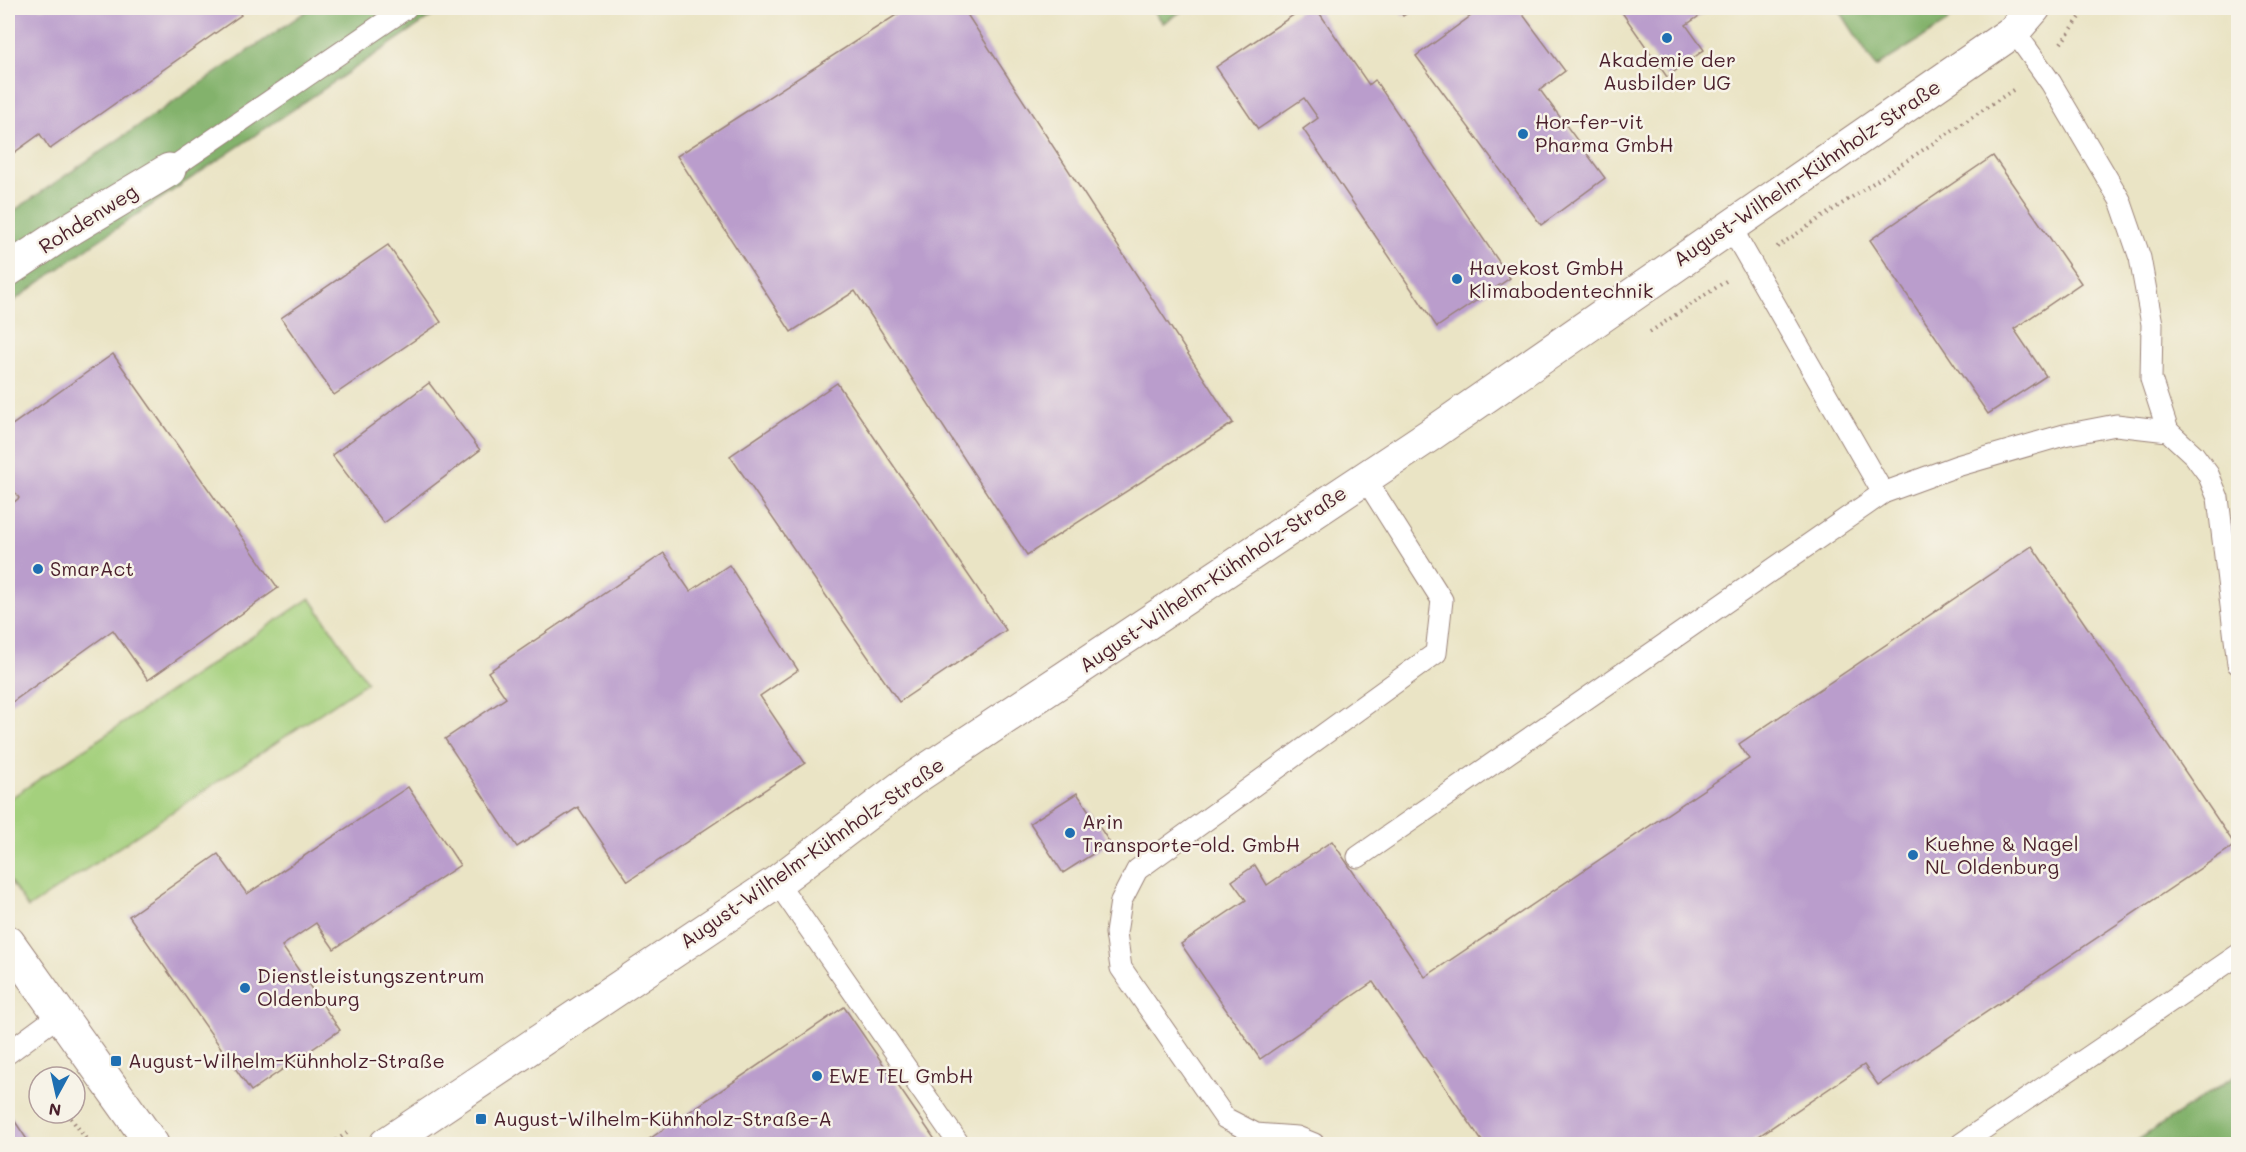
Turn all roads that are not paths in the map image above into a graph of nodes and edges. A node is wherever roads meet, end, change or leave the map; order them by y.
1 (406, 8) edge
2 (2024, 19) edge
3 (169, 170) joint
4 (1730, 226) junction
5 (8, 270) edge
6 (2168, 431) junction
7 (1365, 478) junction
8 (1883, 493) junction
9 (2218, 498) junction
10 (2238, 508) edge
11 (2238, 664) edge
12 (1358, 857) dead end
13 (777, 882) junction
14 (8, 942) edge
15 (2238, 955) edge
16 (59, 1015) junction
17 (8, 1053) edge
18 (152, 1144) edge
19 (386, 1144) edge
20 (959, 1144) edge
21 (1314, 1144) edge
22 (1961, 1144) edge

1 - 3 lane
2 - 4 street, August-Wilhelm-Kühnholz-Straße
2 - 6 lane
3 - 5 street, Rohdenweg
4 - 7 street, August-Wilhelm-Kühnholz-Straße
4 - 8 lane
6 - 8 lane
6 - 9 lane
7 - 13 street, August-Wilhelm-Kühnholz-Straße
7 - 21 lane
8 - 12 lane
9 - 10 lane
9 - 11 lane
13 - 19 street, August-Wilhelm-Kühnholz-Straße
13 - 20 lane
14 - 16 street
15 - 22 lane
16 - 17 lane
16 - 18 street

